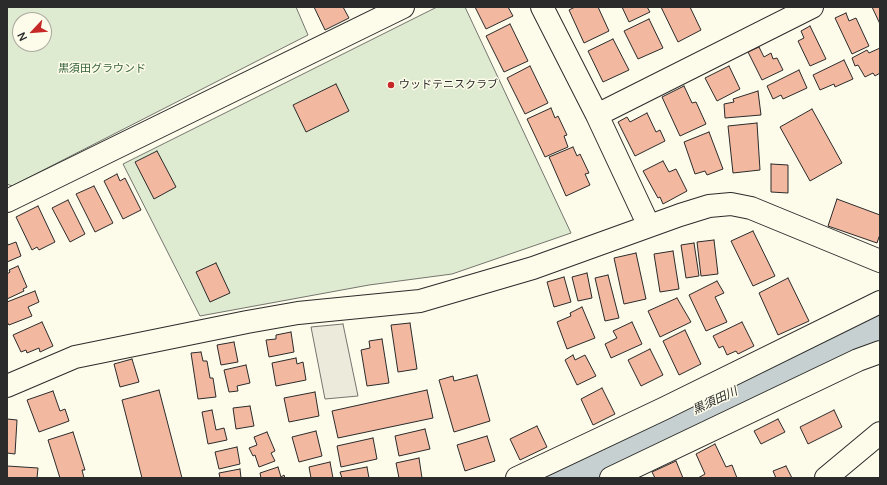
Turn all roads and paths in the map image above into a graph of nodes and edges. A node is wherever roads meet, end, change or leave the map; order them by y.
1 (403, 7) edge
2 (542, 7) edge
3 (812, 7) edge
4 (379, 12) edge
5 (597, 116) junction
6 (7, 200) edge
7 (650, 226) junction
8 (880, 261) edge
9 (880, 302) edge
10 (880, 352) edge
11 (7, 386) edge
12 (880, 433) edge
13 (517, 478) edge
14 (611, 478) edge
15 (826, 478) edge

1 - 4 street
2 - 5 street
3 - 5 street
4 - 6 street
5 - 7 street
7 - 8 street
7 - 11 street
9 - 13 street
10 - 14 street
12 - 15 street

